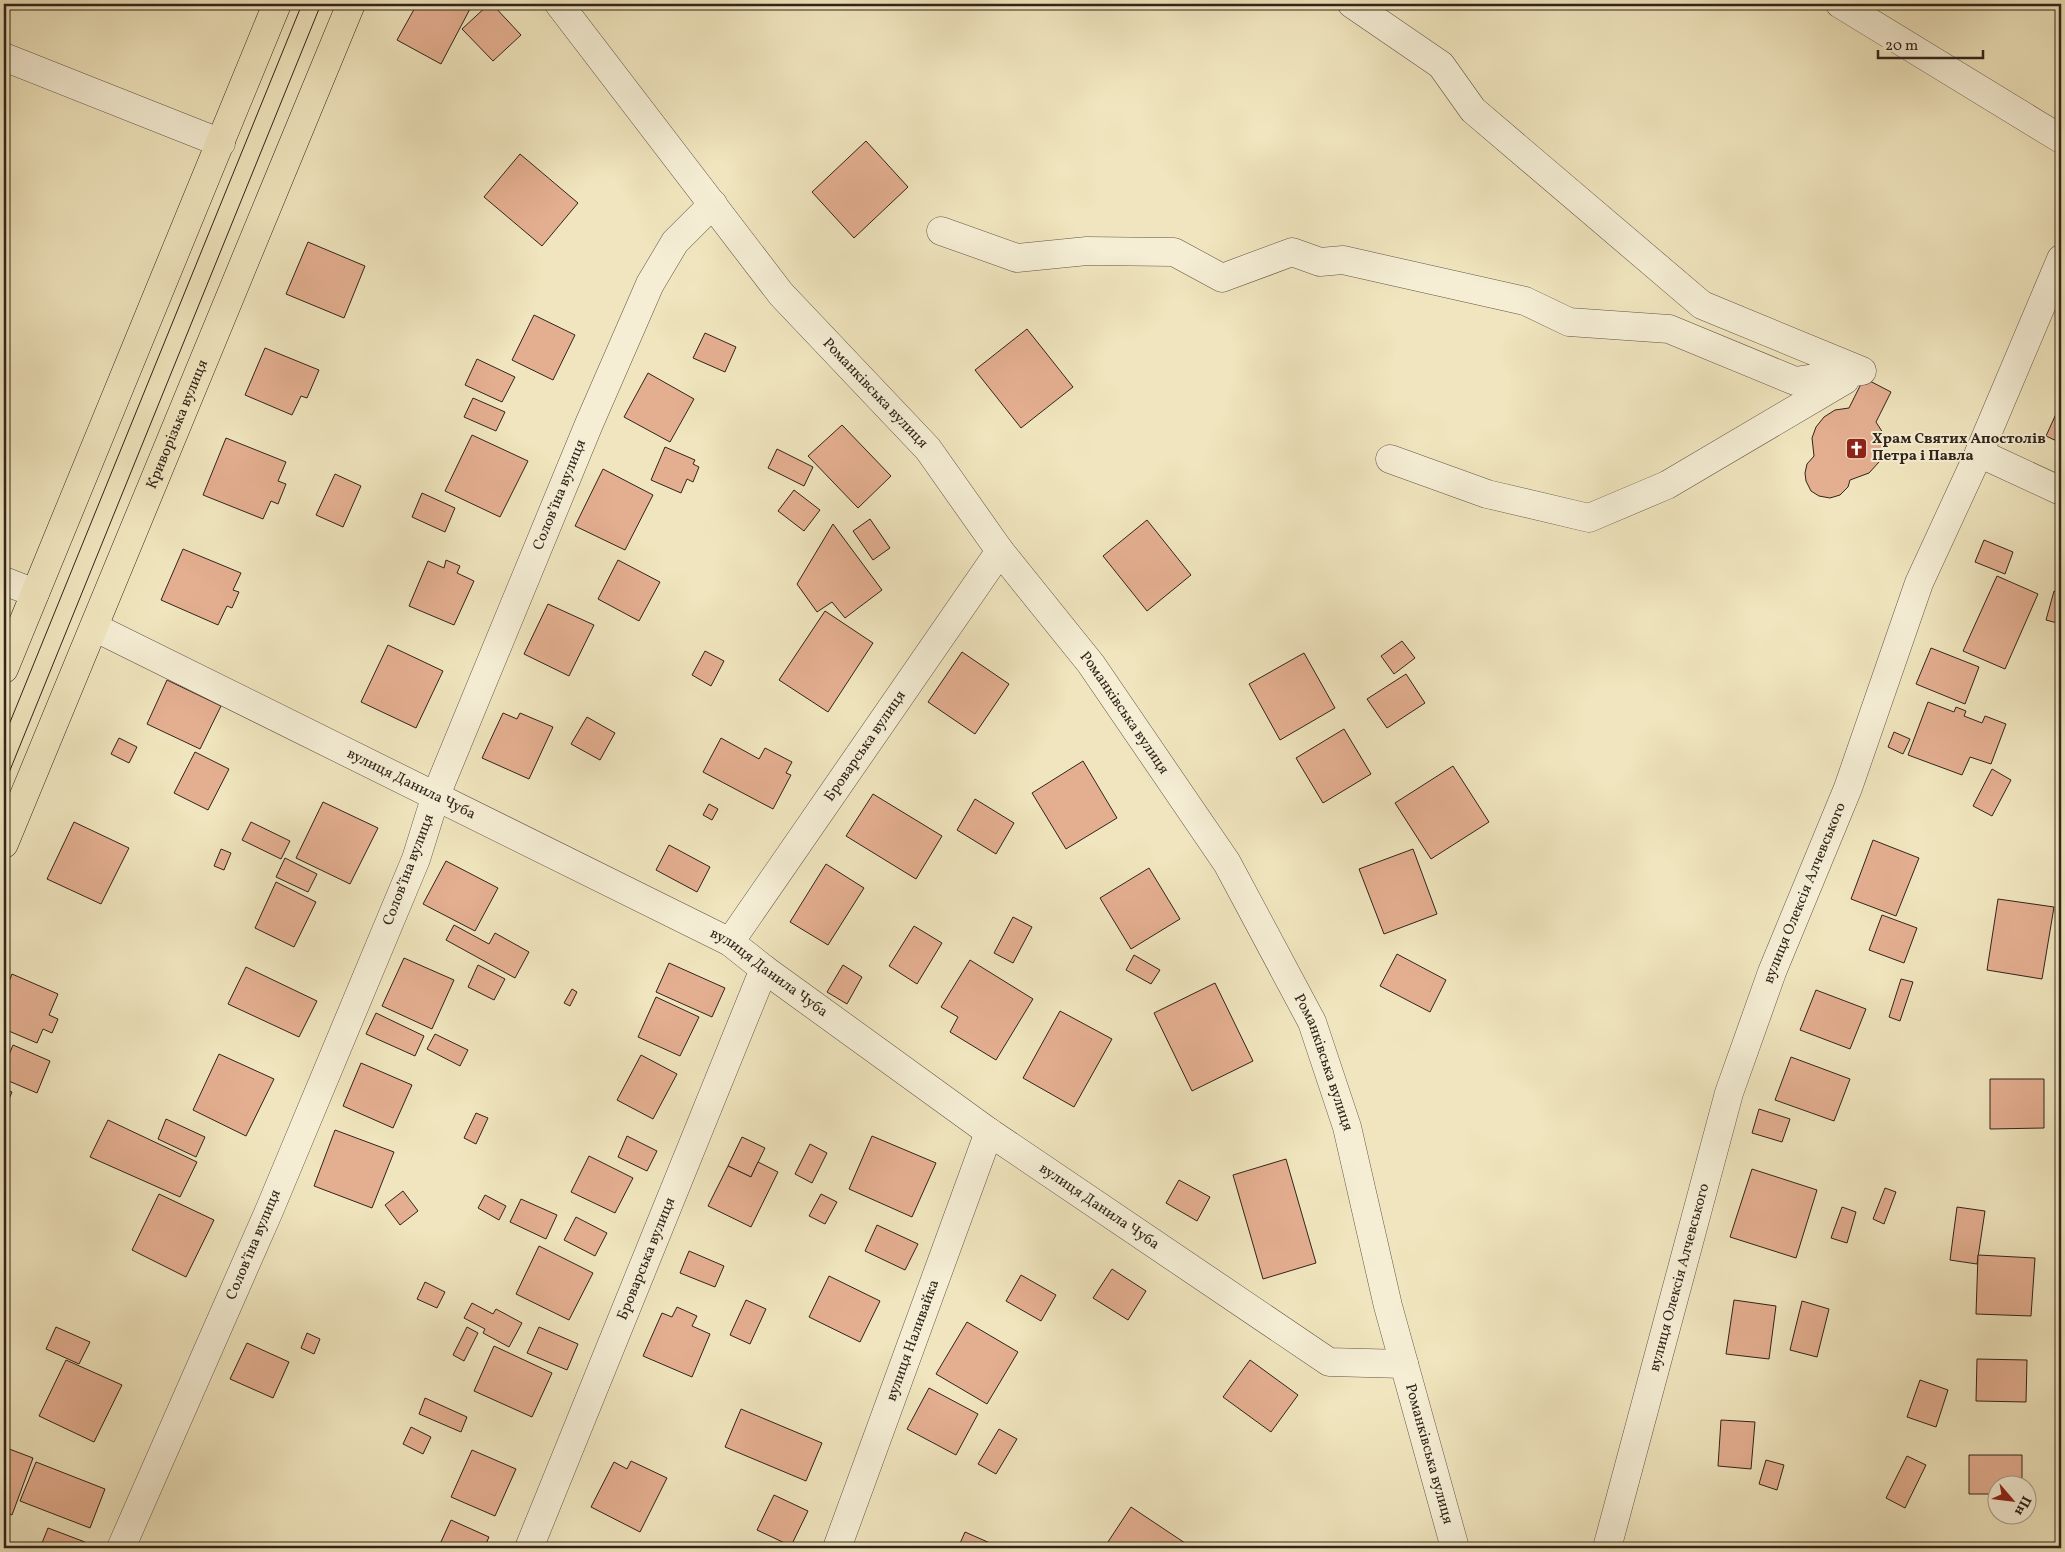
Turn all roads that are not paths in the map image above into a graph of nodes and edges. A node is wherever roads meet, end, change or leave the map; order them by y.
1 (277, 4) edge
2 (351, 4) edge
3 (559, 4) edge
4 (1352, 4) edge
5 (1840, 4) edge
6 (4, 57) edge
7 (2061, 139) edge
8 (221, 143) junction
9 (712, 204) junction
10 (941, 231) dead end
11 (2061, 259) edge
12 (1862, 371) junction
13 (1979, 453) junction
14 (1390, 459) dead end
15 (2061, 490) edge
16 (1000, 550) junction
17 (4, 581) edge
18 (35, 594) junction
19 (94, 627) junction
20 (4, 669) edge
21 (436, 795) junction
22 (4, 844) edge
23 (730, 942) junction
24 (764, 969) junction
25 (989, 1132) junction
26 (1404, 1364) junction
27 (121, 1548) edge
28 (529, 1548) edge
29 (837, 1548) edge
30 (1455, 1548) edge
31 (1607, 1548) edge

1 - 8 main road
2 - 19 main road, Криворізька вулиця
3 - 9 street, Романківська вулиця
4 - 12 street
5 - 7 street
6 - 8 street
8 - 18 main road
9 - 16 street, Романківська вулиця
9 - 21 street, Соловʼїна вулиця
10 - 12 street
11 - 13 street, вулиця Олексія Алчевського
12 - 14 street
13 - 15 street
13 - 31 street, вулиця Олексія Алчевського
16 - 23 street, Броварська вулиця
16 - 26 street, Романківська вулиця
17 - 18 street
18 - 20 main road
19 - 21 street, вулиця Данила Чуба
19 - 22 main road, Криворізька вулиця
21 - 23 street, вулиця Данила Чуба
21 - 27 street, Соловʼїна вулиця
23 - 24 street, вулиця Данила Чуба
24 - 25 street, вулиця Данила Чуба
24 - 28 street, Броварська вулиця
25 - 26 street, вулиця Данила Чуба
25 - 29 street, вулиця Наливайка
26 - 30 street, Романківська вулиця

